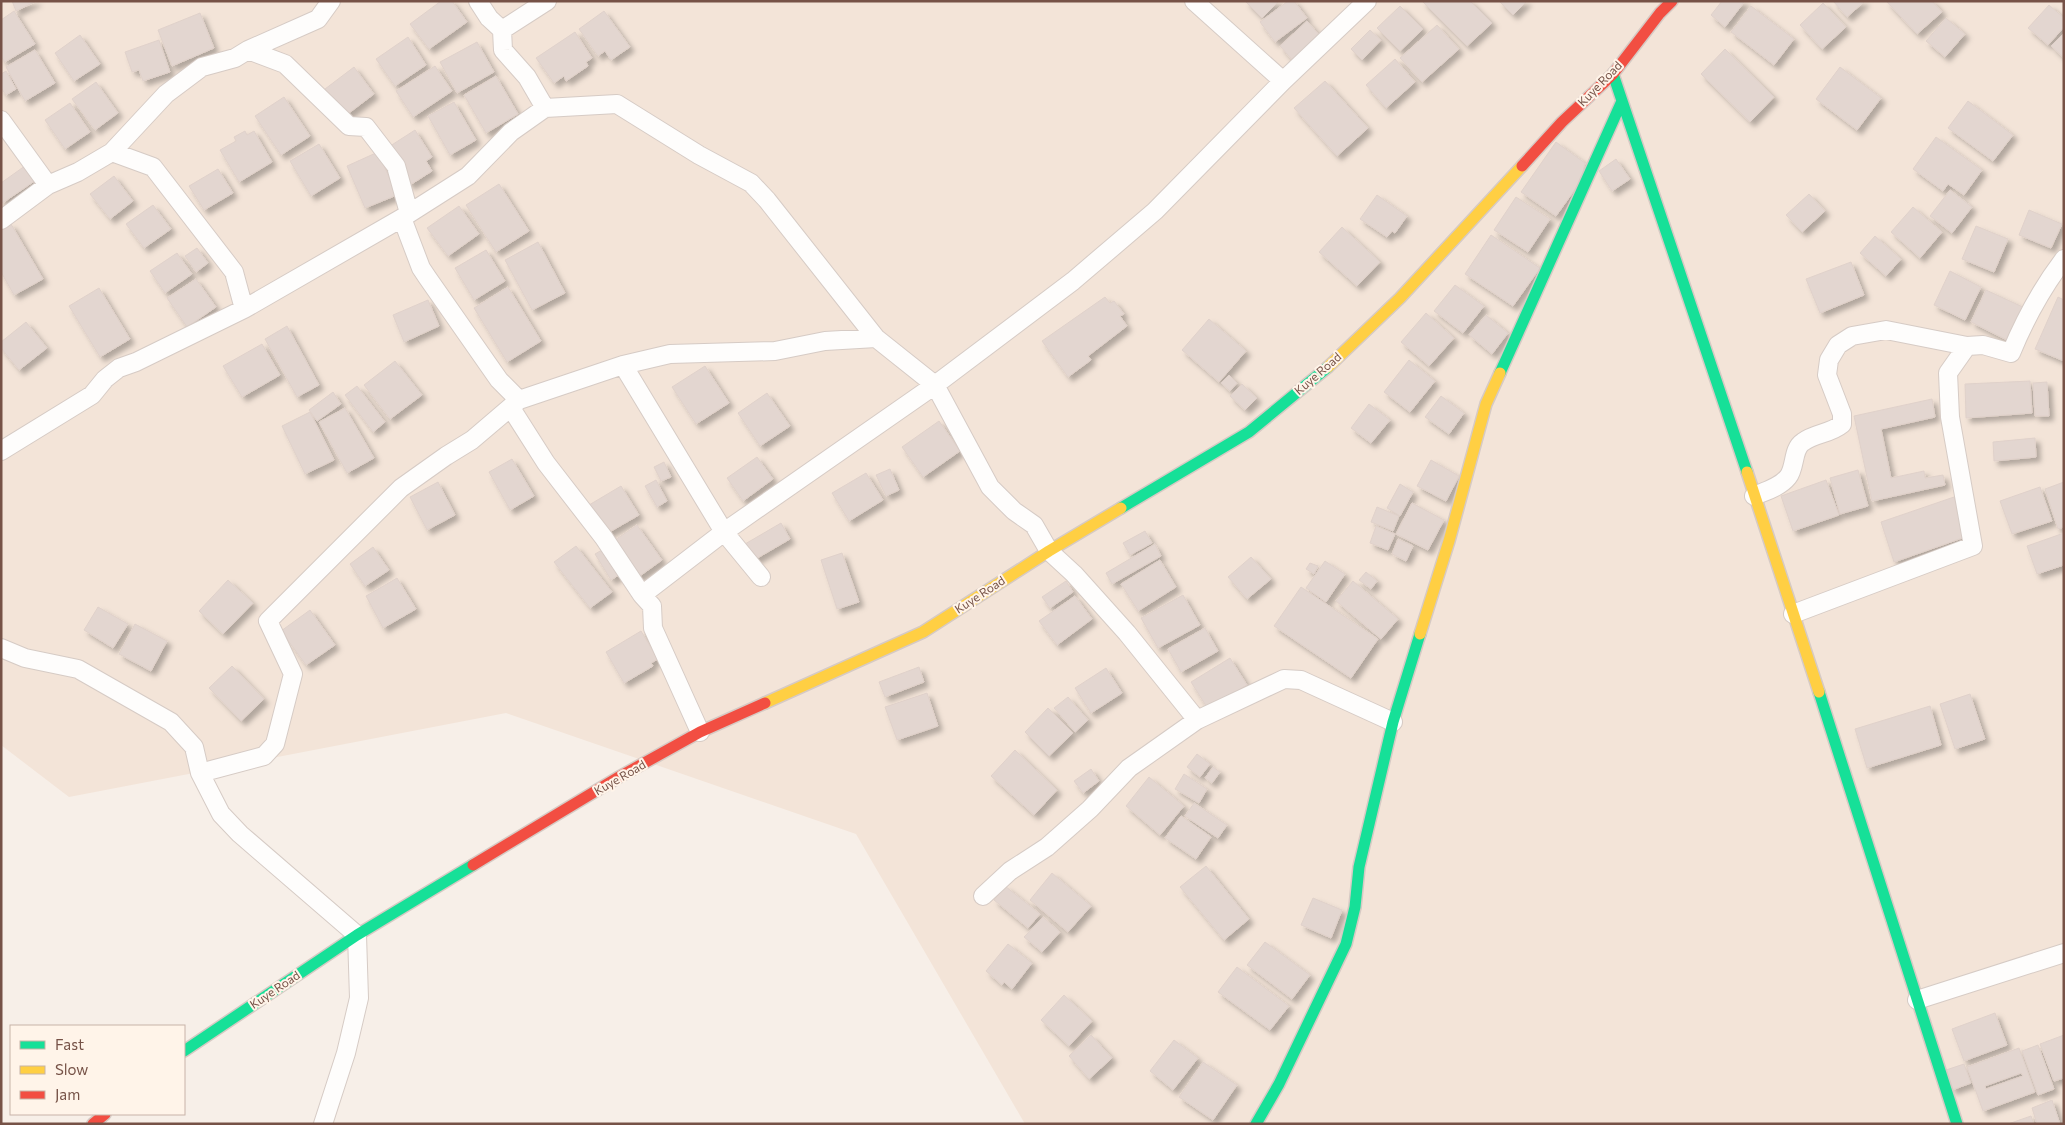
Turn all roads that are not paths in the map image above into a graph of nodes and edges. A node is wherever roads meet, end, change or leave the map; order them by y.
1 (331, 1) edge
2 (478, 1) edge
3 (548, 1) edge
4 (1194, 1) edge
5 (1367, 1) edge
6 (1661, 5) edge
7 (502, 30) junction
8 (248, 50) junction
9 (1613, 74) junction
10 (1283, 81) junction
11 (1622, 101) junction
12 (545, 108) junction
13 (1, 120) edge
14 (112, 152) junction
15 (48, 185) junction
16 (406, 215) junction
17 (1, 220) edge
18 (2064, 259) edge
19 (244, 309) junction
20 (876, 338) junction
21 (1968, 346) junction
22 (624, 365) junction
23 (935, 385) junction
24 (515, 404) junction
25 (1, 451) edge
26 (1754, 496) junction
27 (724, 532) junction
28 (1049, 551) junction
29 (761, 577) dead end
30 (642, 596) junction
31 (1793, 614) junction
32 (1, 648) edge
33 (1197, 720) junction
34 (1393, 722) junction
35 (700, 732) junction
36 (200, 773) junction
37 (983, 896) dead end
38 (357, 935) junction
39 (2064, 953) edge
40 (1918, 1000) junction
41 (185, 1050) edge
42 (104, 1115) edge
43 (93, 1124) edge
44 (323, 1124) edge
45 (1256, 1124) edge
46 (1958, 1124) edge

1 - 8 street
2 - 7 street
3 - 7 street
4 - 10 street
5 - 10 street
6 - 9 street, Kuye Road
7 - 12 street
8 - 14 street
8 - 16 street
9 - 11 street
9 - 28 street, Kuye Road
10 - 23 street
11 - 26 street
11 - 34 street
12 - 16 street
12 - 20 street
13 - 15 street
14 - 15 street
14 - 19 street
15 - 17 street
16 - 19 street
16 - 24 street
18 - 21 street
19 - 25 street
20 - 22 street
20 - 23 street
21 - 26 street
21 - 31 street
22 - 24 street
22 - 27 street
23 - 27 street
23 - 28 street
24 - 30 street
24 - 36 street
26 - 31 street
27 - 29 street
27 - 30 street
28 - 33 street
28 - 35 street, Kuye Road
30 - 35 street
31 - 40 street
32 - 36 street
33 - 34 street
33 - 37 street
34 - 45 street
35 - 38 street, Kuye Road
36 - 38 street
38 - 41 street, Kuye Road
38 - 44 street
39 - 40 street
40 - 46 street
42 - 43 street

